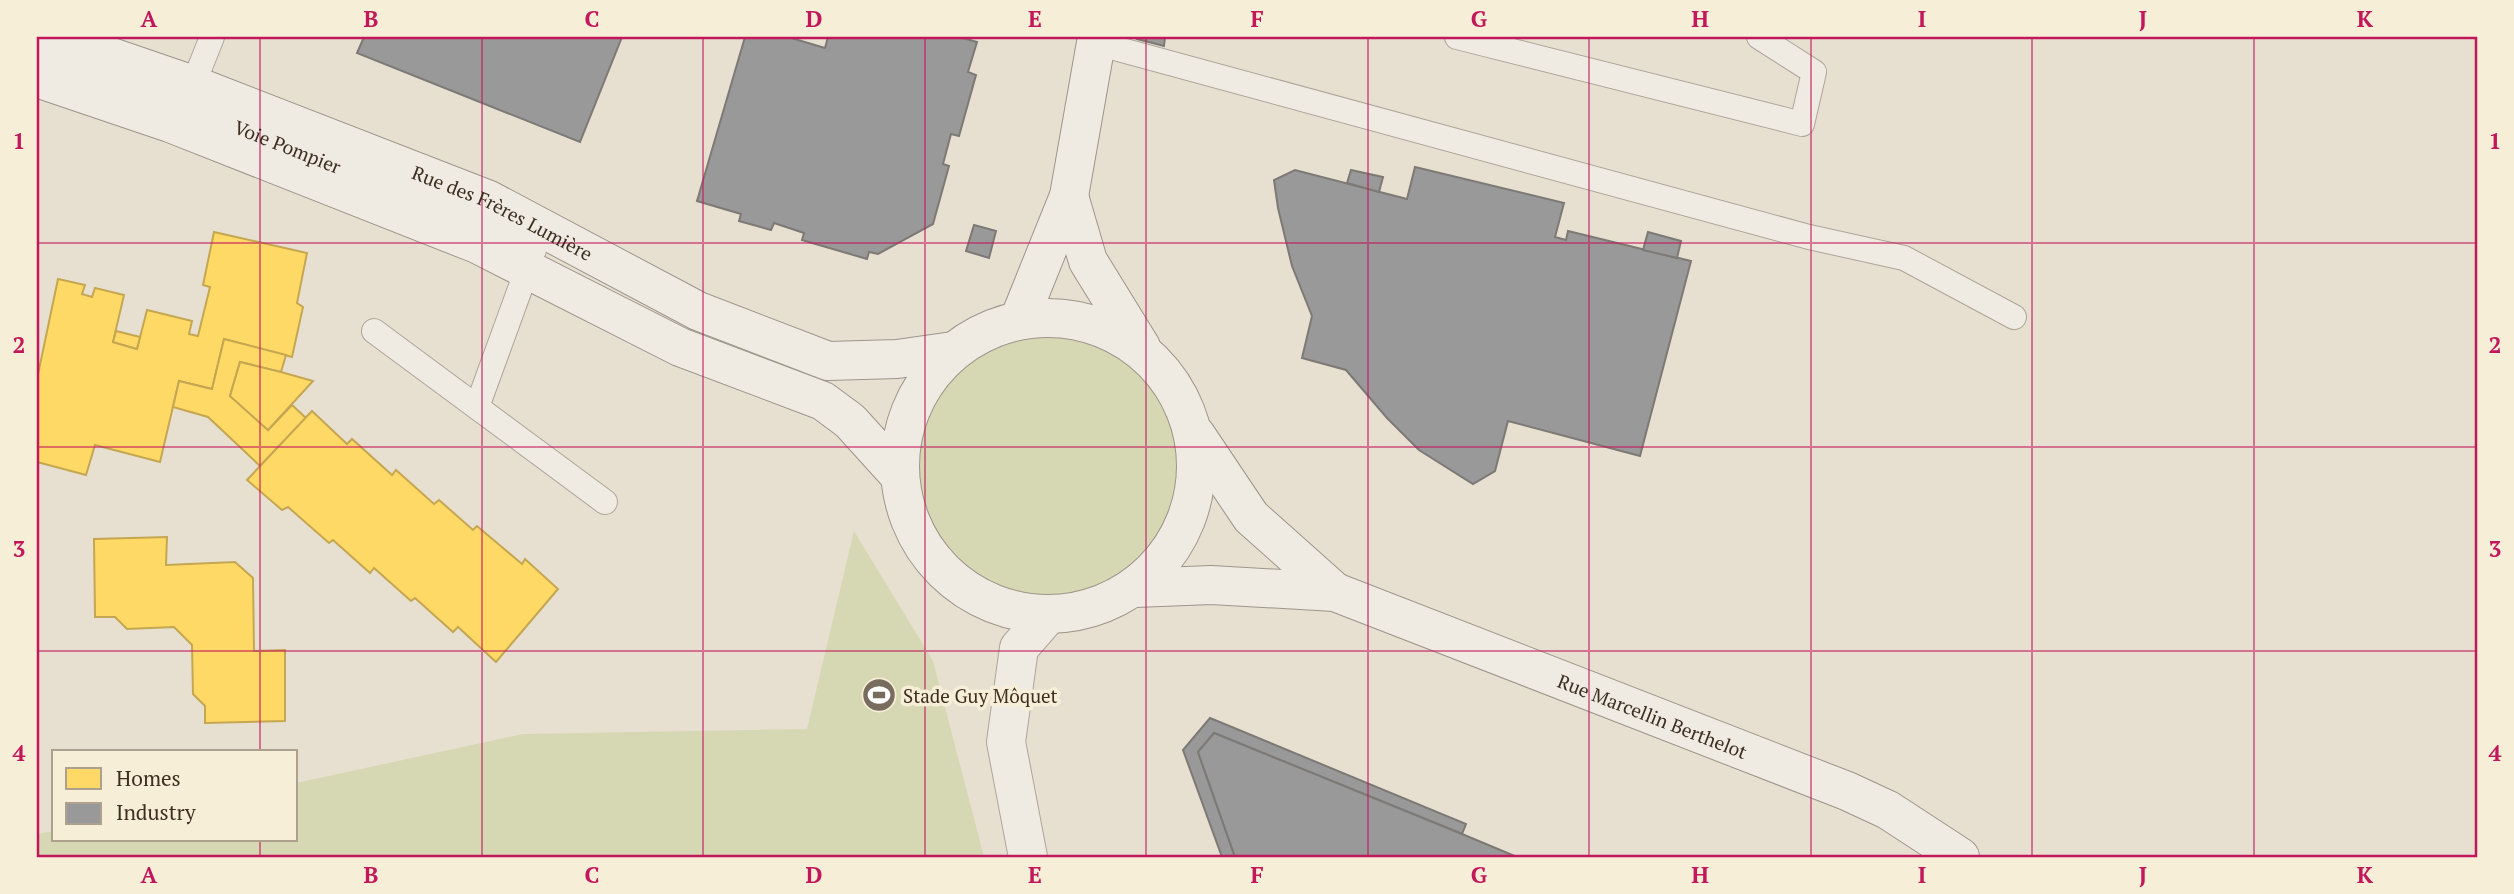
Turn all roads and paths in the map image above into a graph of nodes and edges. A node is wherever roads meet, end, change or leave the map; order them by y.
1 (53, 37) edge
2 (212, 37) edge
3 (1457, 37) edge
4 (1759, 37) edge
5 (1097, 40) edge
6 (37, 52) edge
7 (109, 67) edge
8 (37, 78) edge
9 (193, 85) junction
10 (1069, 196) junction
11 (534, 249) junction
12 (2014, 317) dead end
13 (1019, 320) junction
14 (374, 331) dead end
15 (953, 351) junction
16 (1144, 352) junction
17 (477, 407) junction
18 (1193, 431) junction
19 (898, 474) junction
20 (605, 502) dead end
21 (1135, 588) junction
22 (1335, 593) junction
23 (1047, 616) junction
24 (1028, 857) edge
25 (1960, 857) edge

1 - 7 main road, Rue des Frères Lumière
2 - 9 lane
3 - 4 lane
5 - 10 main road
5 - 12 lane
6 - 7 lane
7 - 8 main road, Rue des Frères Lumière
7 - 9 main road, Rue des Frères Lumière
7 - 11 main road, Rue des Frères Lumière
9 - 11 main road, Rue des Frères Lumière
10 - 13 main road
10 - 16 main road
11 - 15 main road, Rue des Frères Lumière
11 - 17 lane
11 - 19 main road, Rue des Frères Lumière
13 - 15 main road
13 - 16 main road
14 - 17 lane
15 - 19 main road
16 - 18 main road
17 - 20 lane
18 - 21 main road
18 - 22 main road, Rue Marcellin Berthelot
19 - 23 main road
21 - 22 main road, Rue Marcellin Berthelot
21 - 23 main road
22 - 25 main road, Rue Marcellin Berthelot
23 - 24 main road

